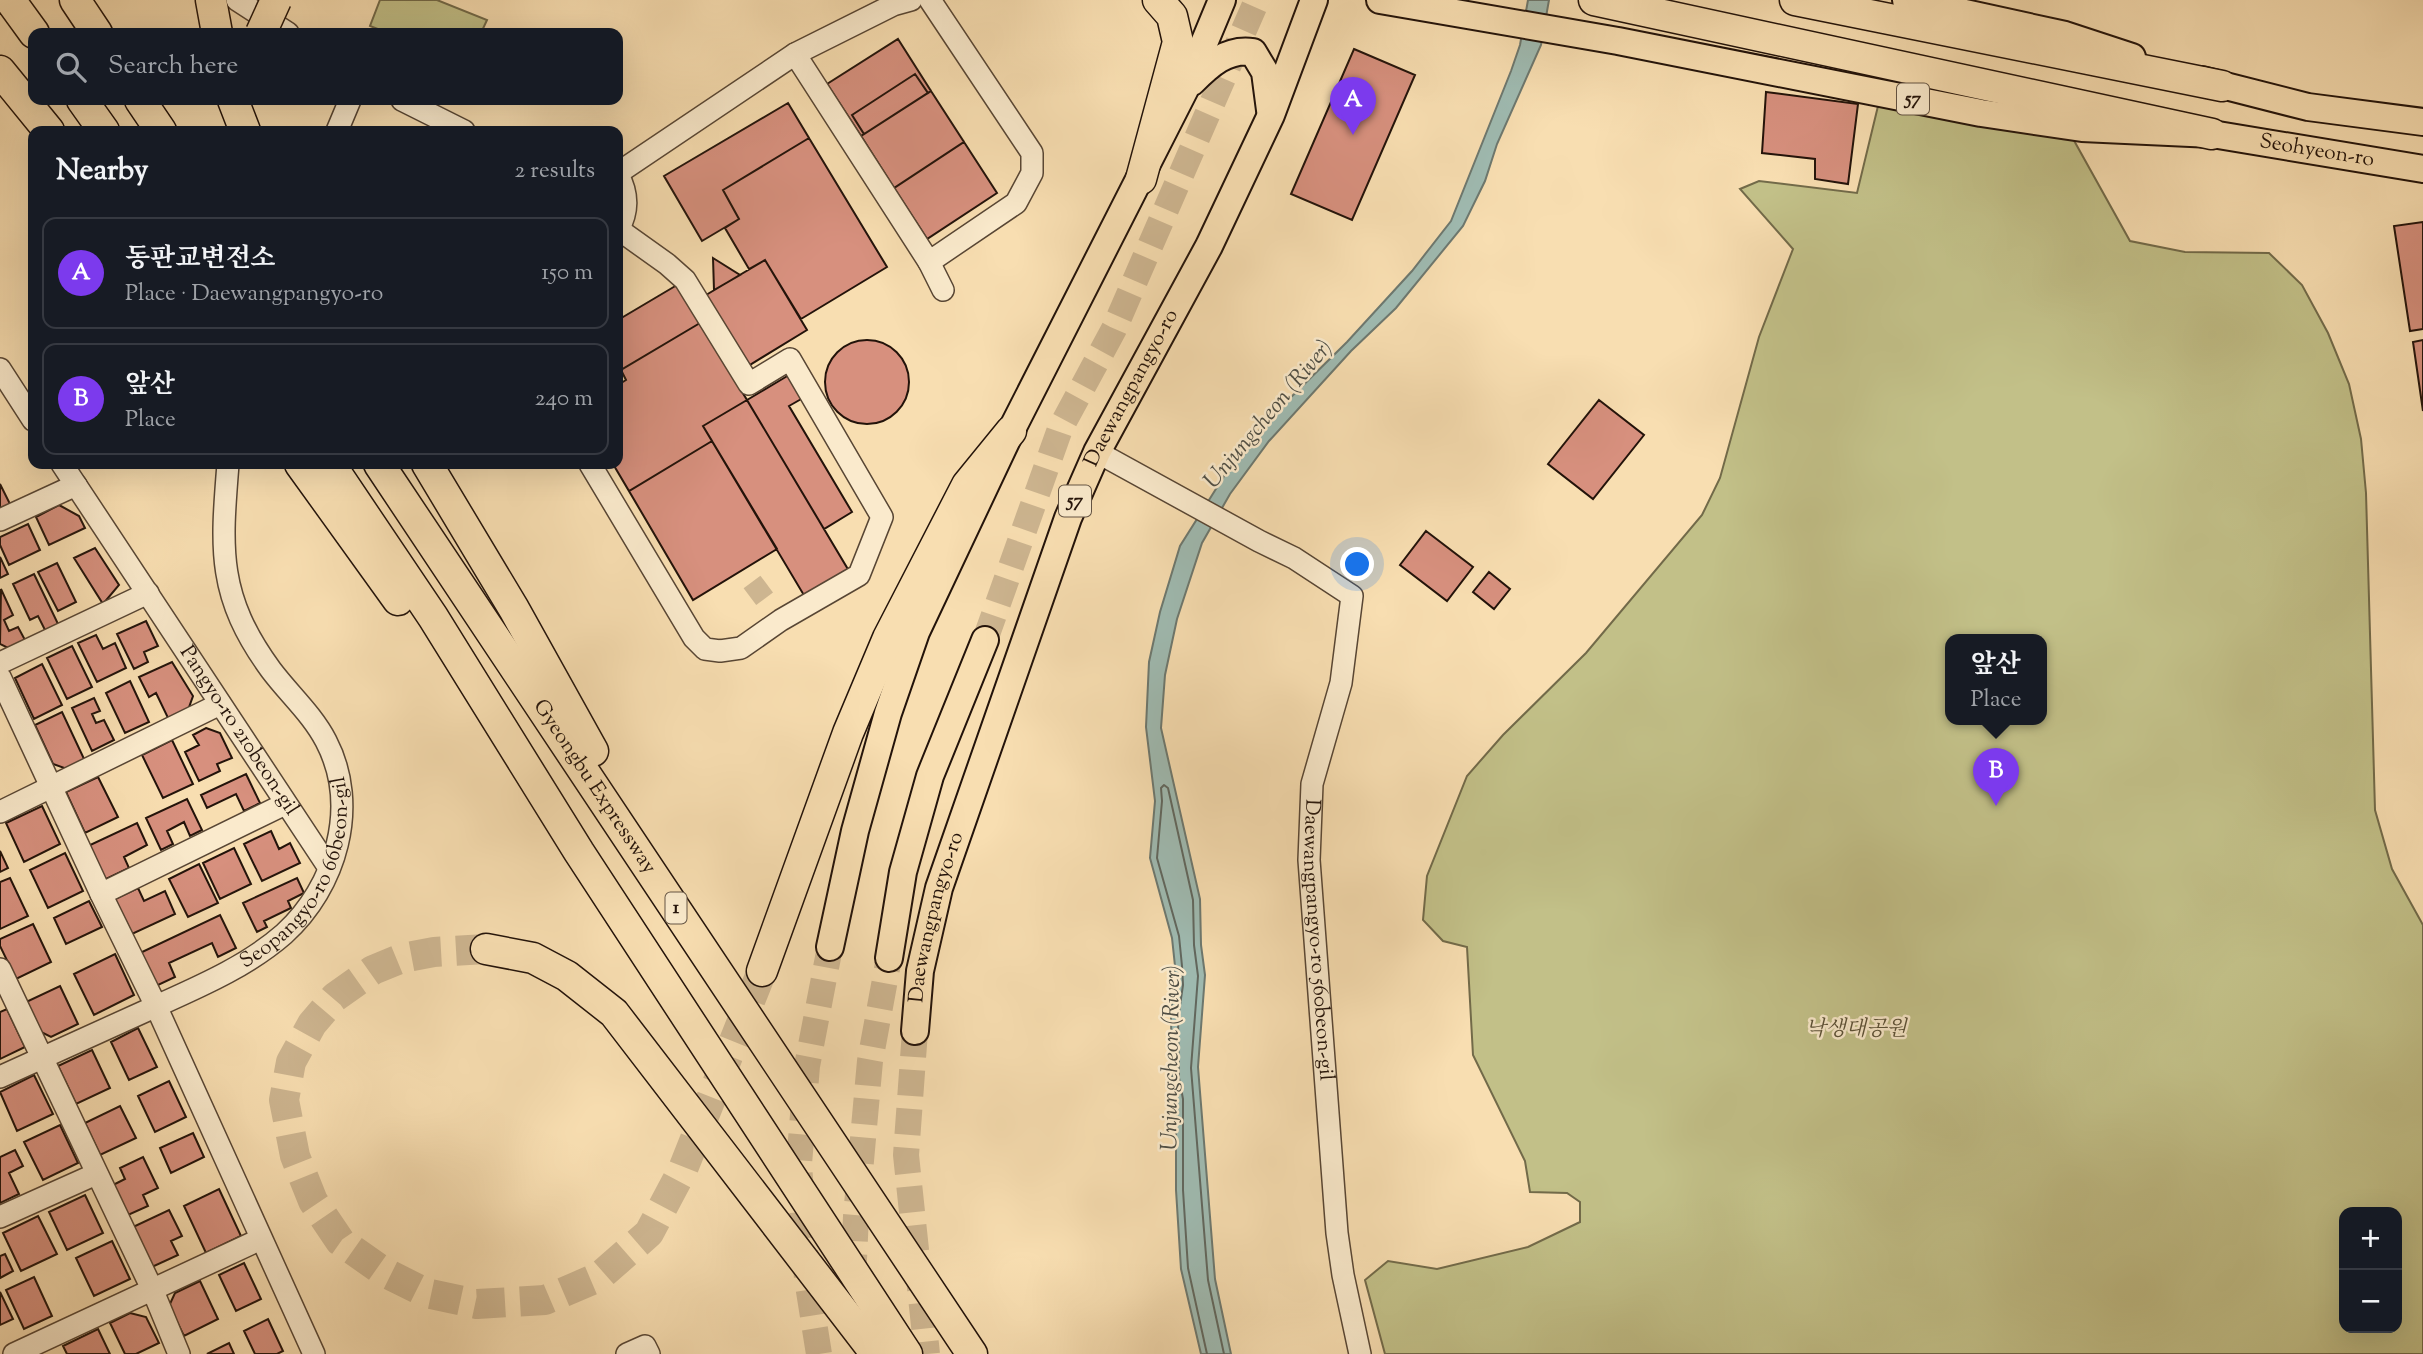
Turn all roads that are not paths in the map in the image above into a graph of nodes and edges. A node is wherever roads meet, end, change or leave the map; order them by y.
1 (10, 0) edge
2 (75, 0) edge
3 (211, 0) edge
4 (237, 0) edge
5 (276, 0) edge
6 (911, 0) edge
7 (930, 0) edge
8 (1157, 0) edge
9 (1222, 0) edge
10 (1314, 0) edge
11 (1380, 0) edge
12 (1594, 0) edge
13 (1795, 0) edge
14 (1906, 0) edge
15 (30, 28) edge
16 (94, 28) edge
17 (215, 28) edge
18 (263, 28) edge
19 (280, 28) edge
20 (795, 54) junction
21 (0, 71) edge
22 (2222, 86) junction
23 (1185, 89) junction
24 (86, 105) edge
25 (143, 105) edge
26 (235, 105) edge
27 (248, 105) edge
28 (348, 105) edge
29 (412, 105) edge
30 (1270, 115) junction
31 (2423, 122) edge
32 (45, 126) edge
33 (100, 126) edge
34 (158, 126) edge
35 (243, 126) edge
36 (251, 126) edge
37 (339, 126) edge
38 (454, 126) edge
39 (2212, 134) junction
40 (2423, 169) edge
41 (623, 171) edge
42 (1141, 179) junction
43 (623, 184) edge
44 (623, 220) edge
45 (623, 233) edge
46 (929, 262) junction
47 (943, 290) dead end
48 (0, 369) edge
49 (28, 412) edge
50 (1011, 431) junction
51 (1097, 452) junction
52 (65, 469) edge
53 (228, 469) edge
54 (304, 469) edge
55 (333, 469) edge
56 (382, 469) edge
57 (430, 469) edge
58 (593, 469) edge
59 (76, 485) junction
60 (0, 520) edge
61 (148, 593) junction
62 (985, 640) tunnel mouth
63 (0, 663) edge
64 (0, 677) edge
65 (220, 704) junction
66 (52, 787) junction
67 (285, 804) junction
68 (0, 812) edge
69 (579, 852) junction
70 (328, 868) junction
71 (101, 894) junction
72 (698, 941) junction
73 (830, 947) tunnel mouth
74 (486, 949) tunnel mouth
75 (888, 958) tunnel mouth
76 (0, 969) edge
77 (762, 971) tunnel mouth
78 (156, 1006) junction
79 (915, 1031) tunnel mouth
80 (42, 1058) junction
81 (0, 1077) edge
82 (96, 1174) junction
83 (0, 1217) edge
84 (261, 1239) junction
85 (153, 1291) junction
86 (14, 1354) edge
87 (179, 1354) edge
88 (314, 1354) edge
89 (627, 1354) edge
90 (649, 1354) edge
91 (876, 1354) edge
92 (906, 1354) edge
93 (972, 1354) edge
94 (1360, 1354) edge

1 - 15 highway
2 - 16 highway
3 - 17 highway
4 - 19 street
5 - 18 highway, bridge
6 - 20 street
7 - 46 street
8 - 42 highway
9 - 23 main road
10 - 30 main road, Daewangpangyo-ro / 57
11 - 39 main road, 57
12 - 39 highway
13 - 22 highway
14 - 22 main road, Seohyeon-ro
20 - 41 street
20 - 46 street
21 - 32 highway
22 - 31 main road, Seohyeon-ro
23 - 30 main road
23 - 42 main road
24 - 33 highway
25 - 34 highway
26 - 35 highway
27 - 36 highway
28 - 37 street
29 - 38 street
30 - 51 main road, Daewangpangyo-ro / 57
39 - 40 main road, Seohyeon-ro
42 - 50 main road
43 - 44 street
45 - 58 street
46 - 47 street
48 - 49 street
50 - 73 main road
50 - 77 highway
51 - 79 main road, Daewangpangyo-ro / 57
51 - 94 street, Daewangpangyo-ro 560beon-gil
52 - 59 street, Pangyo-ro 210beon-gil
53 - 70 street, Seopangyo-ro 66beon-gil
54 - 69 highway
55 - 69 highway
56 - 72 highway, Gyeongbu Expressway / 1
57 - 72 highway
59 - 60 street
59 - 61 street, Pangyo-ro 210beon-gil
61 - 63 street
61 - 65 street, Pangyo-ro 210beon-gil
62 - 75 main road, Daewangpangyo-ro
64 - 66 street
65 - 66 street
65 - 67 street, Pangyo-ro 210beon-gil
66 - 68 street
66 - 71 street
67 - 70 street, Pangyo-ro 210beon-gil
67 - 71 street, Seopangyo-ro 66beon-gil
69 - 92 highway
70 - 78 street, Seopangyo-ro 66beon-gil
71 - 78 street
72 - 93 highway, Gyeongbu Expressway / 1
74 - 91 highway
76 - 80 street
78 - 80 street, Seopangyo-ro 66beon-gil
78 - 84 street
80 - 81 street, Seopangyo-ro 66beon-gil
80 - 82 street
82 - 83 street
82 - 85 street
84 - 85 street
84 - 88 street
85 - 86 street
85 - 87 street
89 - 90 street

